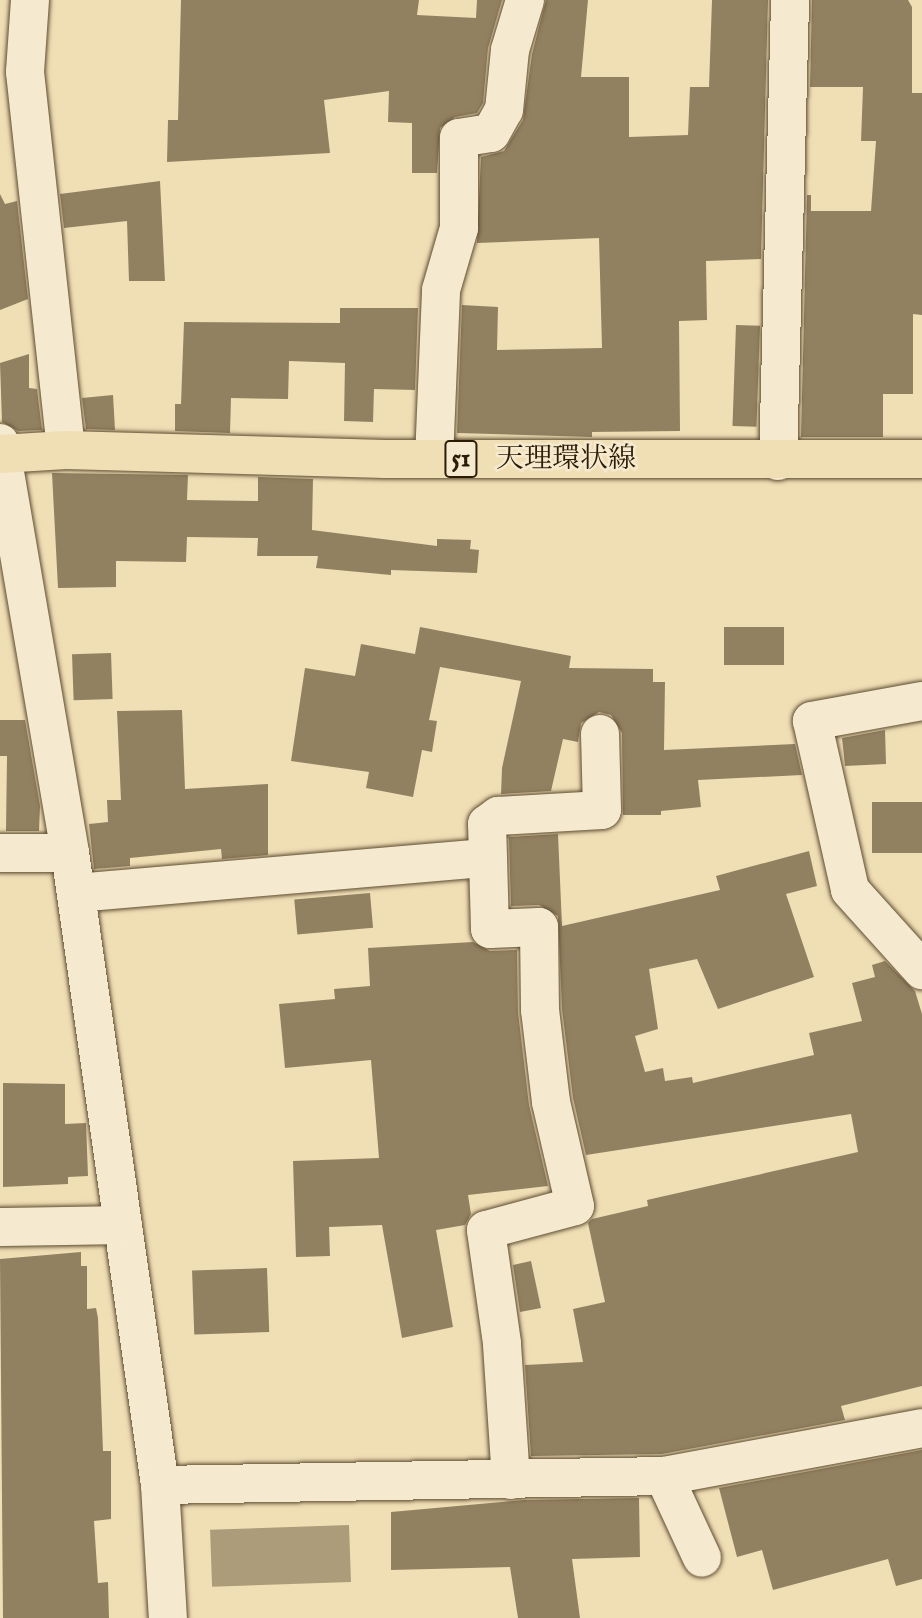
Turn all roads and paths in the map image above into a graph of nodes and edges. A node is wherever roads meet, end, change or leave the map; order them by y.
1 (30, 0) edge
2 (525, 0) edge
3 (790, 0) edge
4 (1, 450) edge
5 (66, 450) junction
6 (434, 459) junction
7 (922, 459) edge
8 (778, 461) junction
9 (922, 701) edge
10 (600, 734) dead end
11 (0, 853) edge
12 (70, 853) junction
13 (486, 858) junction
14 (76, 893) junction
15 (922, 970) edge
16 (123, 1225) junction
17 (0, 1227) edge
18 (922, 1428) edge
19 (664, 1476) junction
20 (511, 1480) junction
21 (160, 1485) junction
22 (702, 1558) dead end
23 (167, 1618) edge

1 - 5 street
2 - 6 street
3 - 8 street
4 - 5 main road, 天理環状線 / 51
4 - 12 street
5 - 6 main road, 天理環状線 / 51
6 - 8 main road, 天理環状線 / 51
7 - 8 main road, 天理環状線 / 51
9 - 15 street
10 - 13 street
11 - 12 street
12 - 14 street
13 - 14 street
13 - 20 street
14 - 16 street
16 - 17 street
16 - 21 street
18 - 19 street
19 - 20 street
19 - 22 street
20 - 21 street
21 - 23 street

